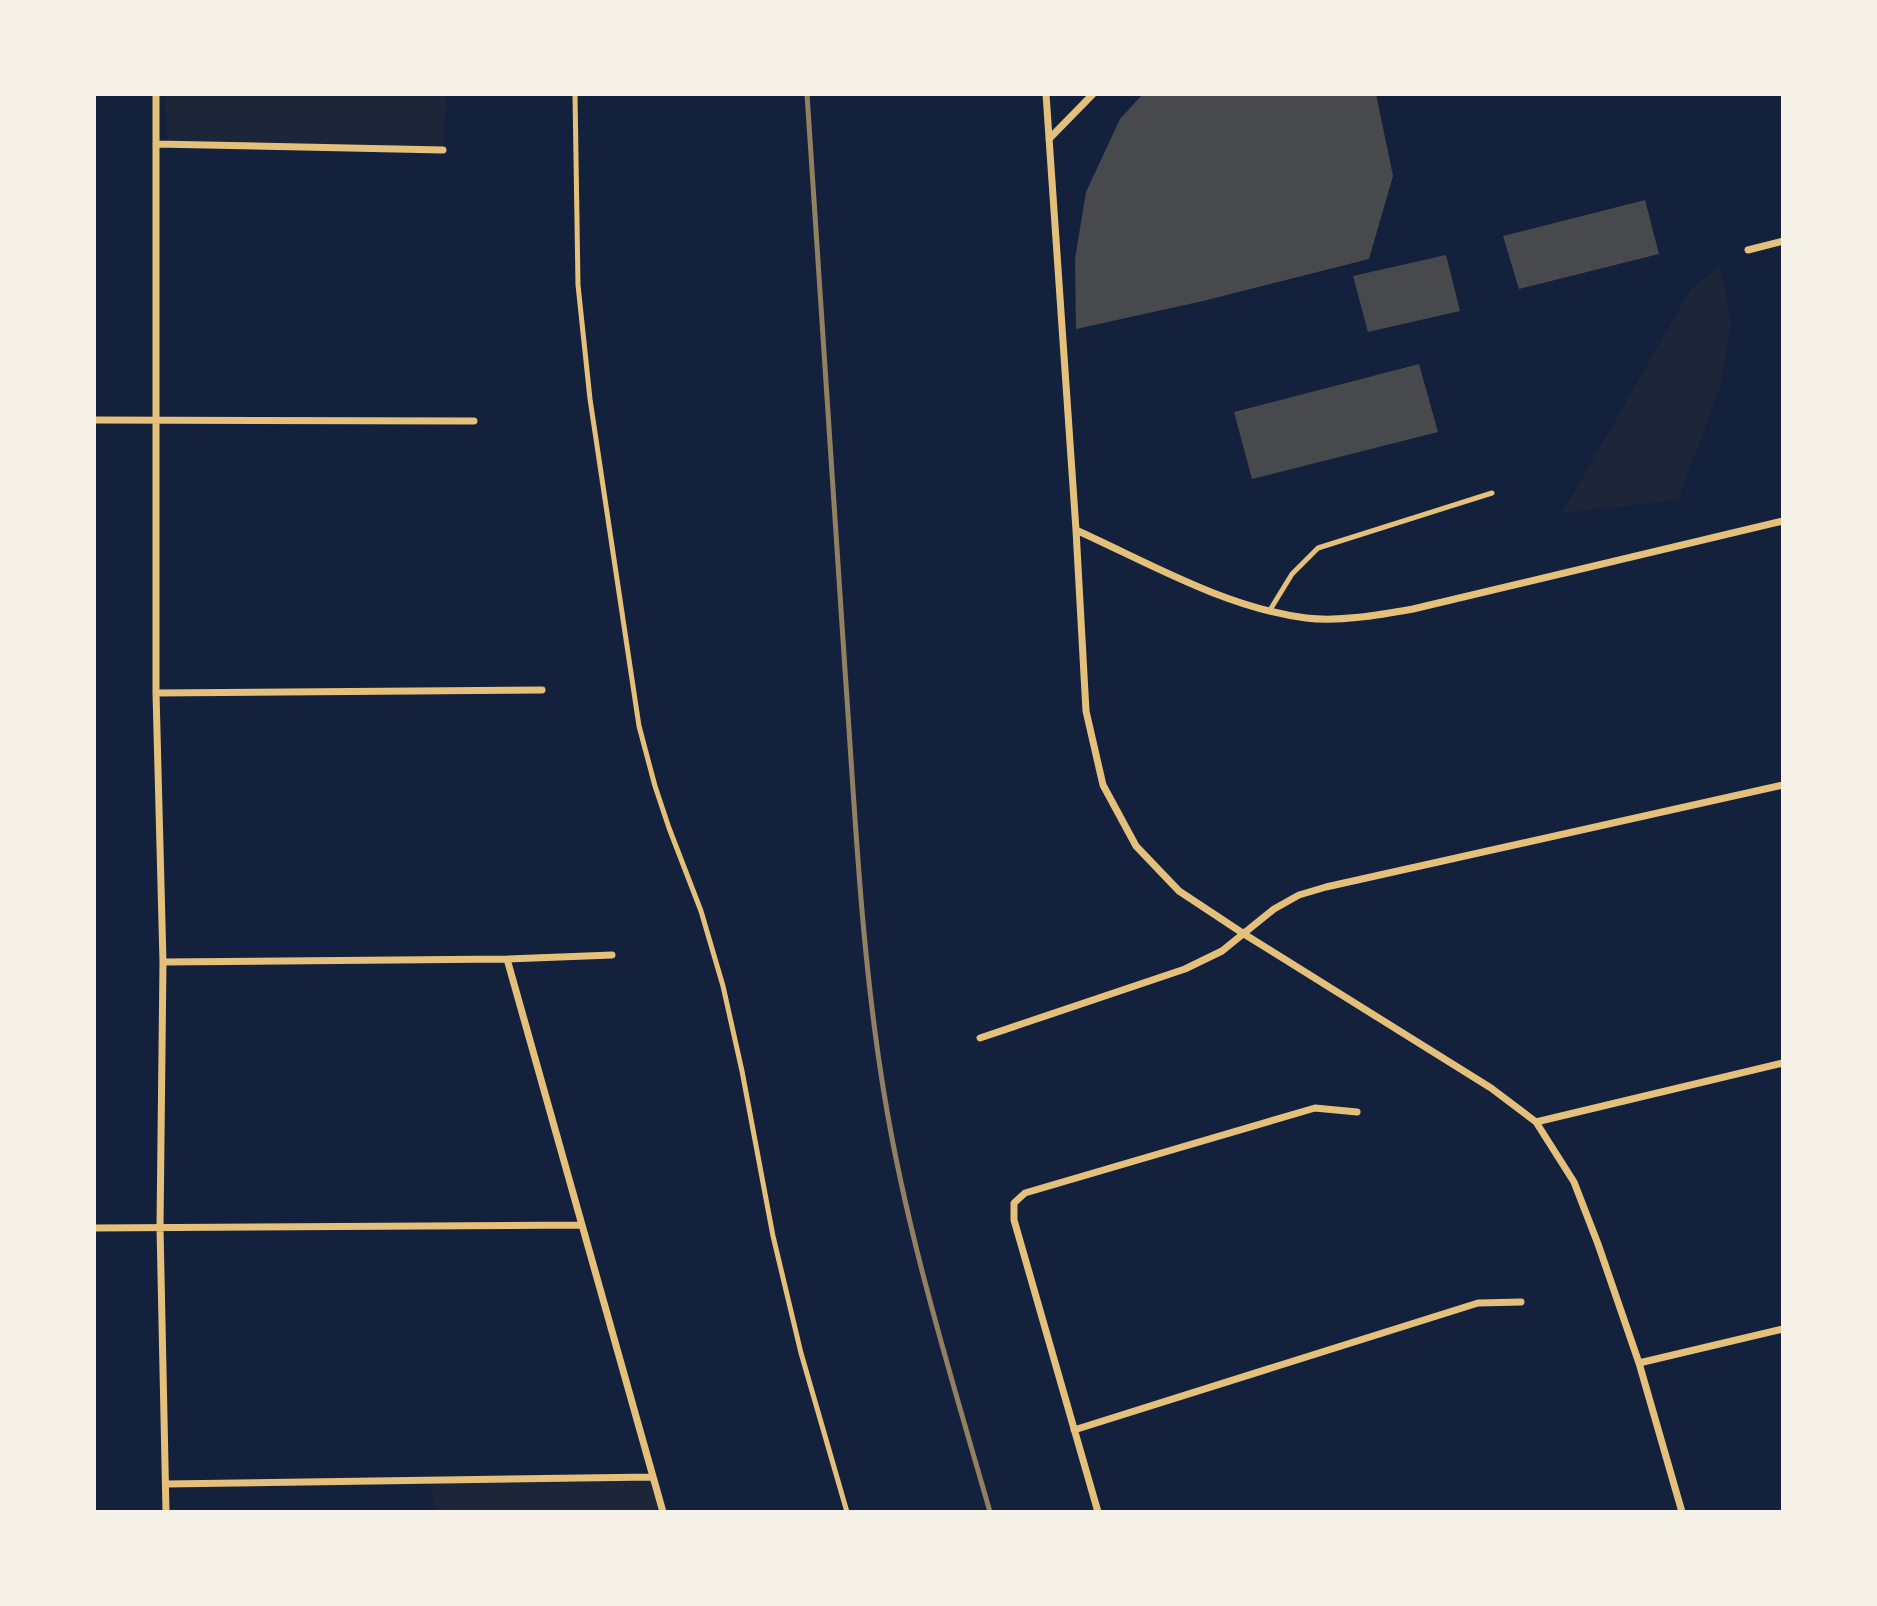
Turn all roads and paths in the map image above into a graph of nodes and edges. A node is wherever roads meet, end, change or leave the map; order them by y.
1 (156, 94) edge
2 (575, 94) edge
3 (1046, 94) edge
4 (1093, 94) edge
5 (1049, 139) junction
6 (156, 144) junction
7 (443, 150) dead end
8 (1783, 241) edge
9 (1748, 250) dead end
10 (155, 419) junction
11 (94, 420) edge
12 (474, 421) dead end
13 (1492, 493) dead end
14 (1783, 521) edge
15 (1076, 530) junction
16 (1270, 610) junction
17 (542, 690) dead end
18 (156, 693) junction
19 (1783, 785) edge
20 (1244, 934) junction
21 (612, 955) dead end
22 (507, 959) junction
23 (163, 962) junction
24 (980, 1038) dead end
25 (1783, 1063) edge
26 (1357, 1112) dead end
27 (1536, 1122) junction
28 (581, 1225) junction
29 (160, 1227) junction
30 (94, 1228) edge
31 (1521, 1302) dead end
32 (1783, 1329) edge
33 (1639, 1363) junction
34 (1074, 1430) junction
35 (653, 1477) junction
36 (166, 1485) junction
37 (166, 1511) edge
38 (663, 1511) edge
39 (847, 1511) edge
40 (1098, 1511) edge
41 (1682, 1511) edge

1 - 6 street
2 - 39 lane
3 - 5 street
4 - 5 street
5 - 15 street
6 - 7 street
6 - 10 street
8 - 9 street
10 - 11 street
10 - 12 street
10 - 18 street
13 - 16 lane
14 - 16 street
15 - 16 street
15 - 20 street
17 - 18 street
18 - 23 street
19 - 20 street
20 - 24 street
20 - 27 street
21 - 22 street
22 - 23 street
22 - 28 street
23 - 29 street
25 - 27 street
26 - 34 street
27 - 33 street
28 - 29 street
28 - 35 street
29 - 30 street
29 - 36 street
31 - 34 street
32 - 33 street
33 - 41 street
34 - 40 street
35 - 36 street
35 - 38 street
36 - 37 street

